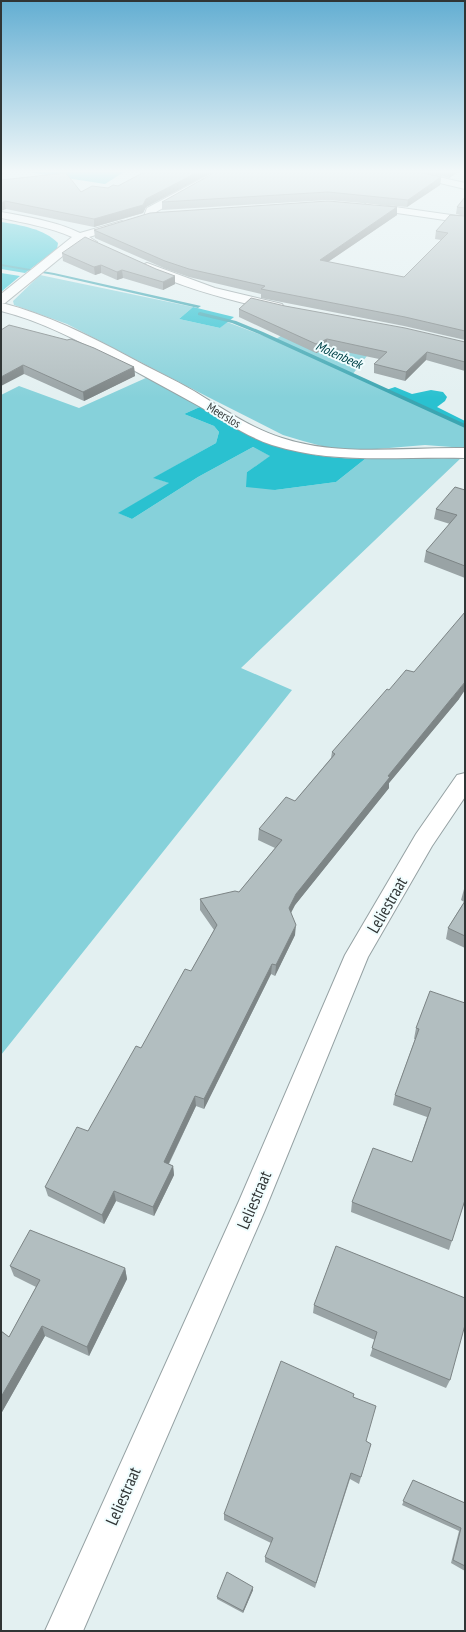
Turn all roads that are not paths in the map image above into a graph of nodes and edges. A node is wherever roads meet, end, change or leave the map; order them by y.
1 (68, 246) edge
2 (133, 260) edge
3 (1, 300) edge
4 (1, 307) edge
5 (292, 310) edge
6 (465, 453) edge
7 (465, 780) edge
8 (64, 1631) edge

1 - 3 street
2 - 5 street
4 - 6 street, Meerslos
7 - 8 street, Leliestraat

